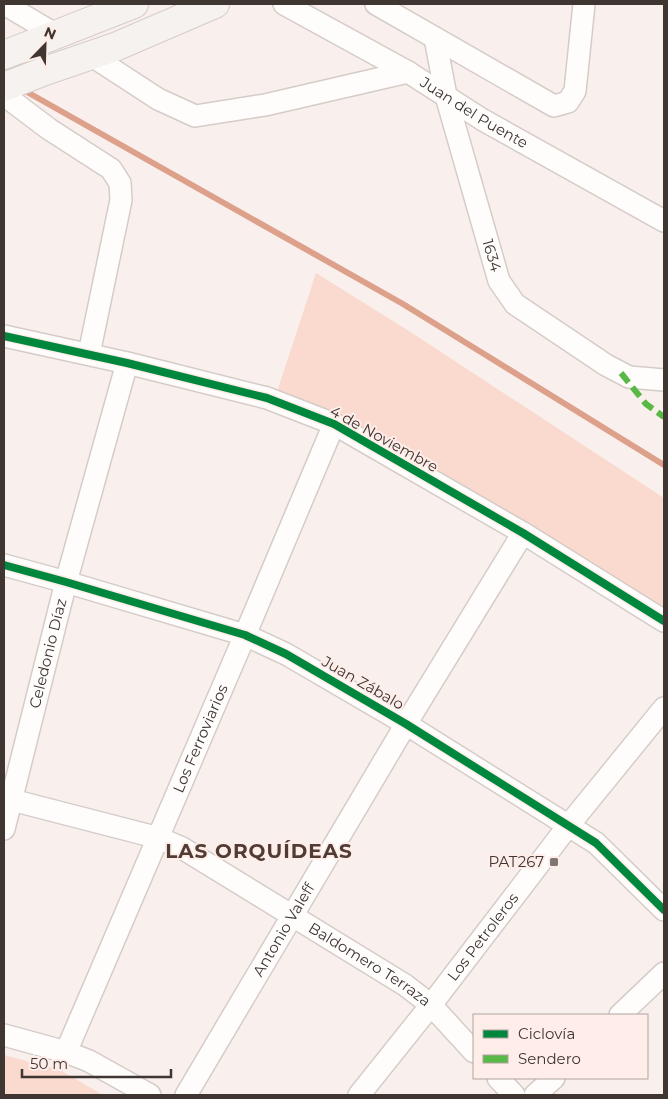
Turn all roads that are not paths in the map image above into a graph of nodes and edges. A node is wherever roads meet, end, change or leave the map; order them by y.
1 (4, 4) edge
2 (134, 4) edge
3 (215, 4) edge
4 (284, 4) edge
5 (376, 4) edge
6 (584, 4) edge
7 (55, 34) junction
8 (435, 38) junction
9 (4, 55) edge
10 (92, 56) junction
11 (408, 72) junction
12 (4, 87) edge
13 (4, 95) edge
14 (446, 96) junction
15 (664, 221) edge
16 (4, 336) edge
17 (90, 354) junction
18 (128, 363) junction
19 (664, 380) edge
20 (334, 424) junction
21 (523, 532) junction
22 (4, 565) edge
23 (66, 582) junction
24 (664, 621) edge
25 (245, 635) junction
26 (664, 708) edge
27 (406, 724) junction
28 (7, 799) edge
29 (568, 826) junction
30 (4, 829) edge
31 (158, 838) junction
32 (664, 910) edge
33 (292, 915) junction
34 (664, 973) edge
35 (431, 1005) junction
36 (621, 1014) edge
37 (4, 1035) edge
38 (473, 1051) edge
39 (66, 1052) junction
40 (499, 1079) edge
41 (553, 1079) edge
42 (150, 1095) edge
43 (186, 1095) edge
44 (359, 1095) edge
45 (514, 1095) edge
46 (536, 1095) edge

1 - 7 street
2 - 7 main road
3 - 10 main road
4 - 11 street, Juan del Puente
5 - 8 street
6 - 8 street
7 - 9 main road
8 - 14 street, 1634
10 - 11 street
10 - 12 main road
11 - 14 street, Juan del Puente
13 - 17 street
14 - 15 street, Juan del Puente
14 - 19 street, 1634
16 - 17 street, 4 de Noviembre
17 - 18 street, 4 de Noviembre
18 - 20 street, 4 de Noviembre
18 - 23 street, Celedonio Díaz
20 - 21 street, 4 de Noviembre
20 - 25 street, Los Ferroviarios
21 - 24 street, 4 de Noviembre
21 - 27 street, Antonio Valeff
22 - 23 street, Juan Zábalo
23 - 25 street, Juan Zábalo
23 - 28 street, Celedonio Díaz
25 - 27 street, Juan Zábalo
25 - 31 street, Los Ferroviarios
26 - 29 street, Los Petroleros
27 - 29 street, Juan Zábalo
27 - 33 street, Antonio Valeff
28 - 30 street, Celedonio Díaz
28 - 31 street, Baldomero Terraza
29 - 32 street, Juan Zábalo
29 - 35 street, Los Petroleros
31 - 33 street, Baldomero Terraza
31 - 39 street, Los Ferroviarios
33 - 35 street, Baldomero Terraza
33 - 43 street, Antonio Valeff
34 - 36 street
35 - 38 street, Baldomero Terraza
35 - 44 street, Los Petroleros
37 - 39 street
39 - 42 street
40 - 45 street
41 - 46 street

